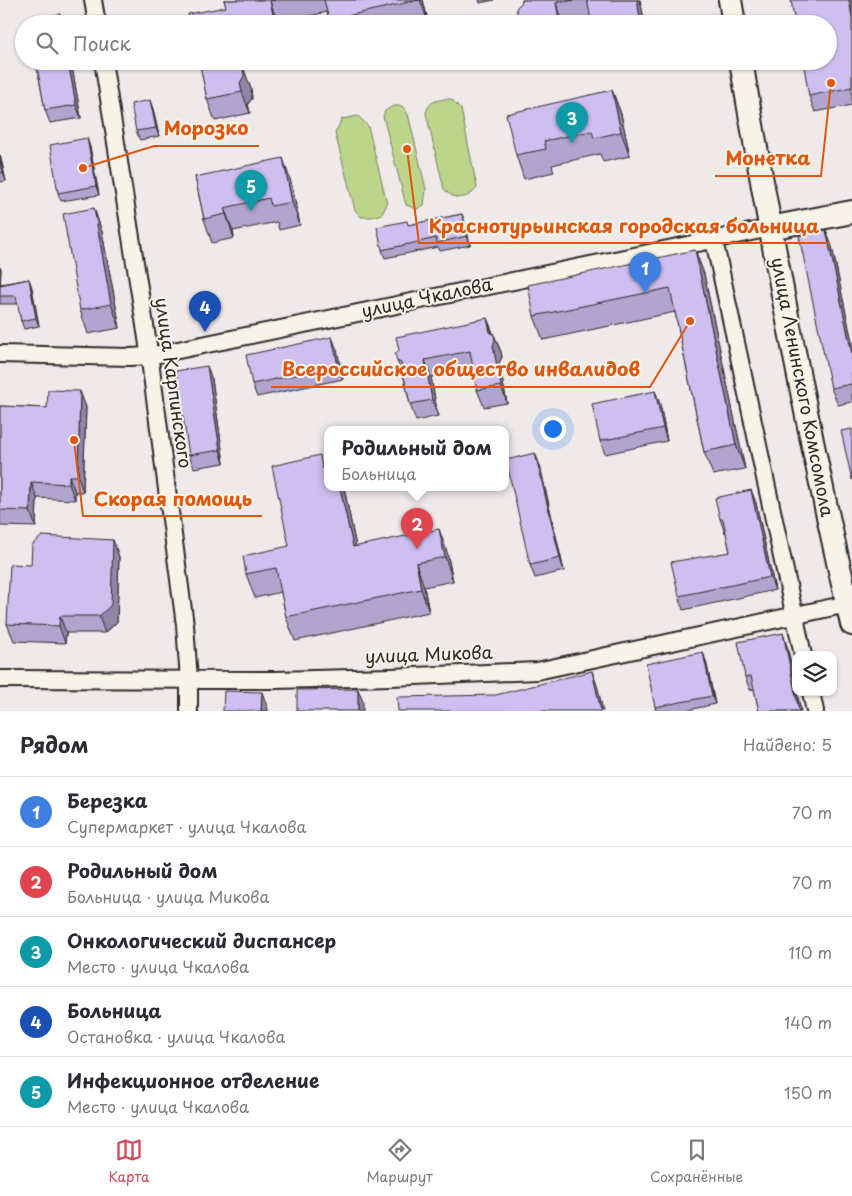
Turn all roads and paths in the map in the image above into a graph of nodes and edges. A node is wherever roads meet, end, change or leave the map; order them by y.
1 (93, 0) edge
2 (730, 0) edge
3 (96, 15) edge
4 (732, 15) edge
5 (104, 70) edge
6 (743, 70) edge
7 (852, 212) edge
8 (770, 228) junction
9 (714, 240) junction
10 (0, 354) edge
11 (149, 356) junction
12 (851, 610) edge
13 (794, 614) junction
14 (802, 651) edge
15 (0, 679) edge
16 (190, 680) junction
17 (812, 696) edge
18 (189, 711) edge
19 (815, 711) edge

1 - 3 street
2 - 4 main road
5 - 11 street, улица Карпинского
6 - 8 main road, улица Ленинского Комсомола
7 - 8 main road, улица Чкалова
8 - 9 street, улица Чкалова
8 - 12 main road, улица Ленинского Комсомола
9 - 11 street, улица Чкалова
9 - 13 street
10 - 11 street, улица Чкалова
11 - 16 street, улица Карпинского
12 - 13 street, улица Микова
13 - 14 street
13 - 16 street, улица Микова
15 - 16 street, улица Микова
16 - 18 street, улица Карпинского
17 - 19 street

